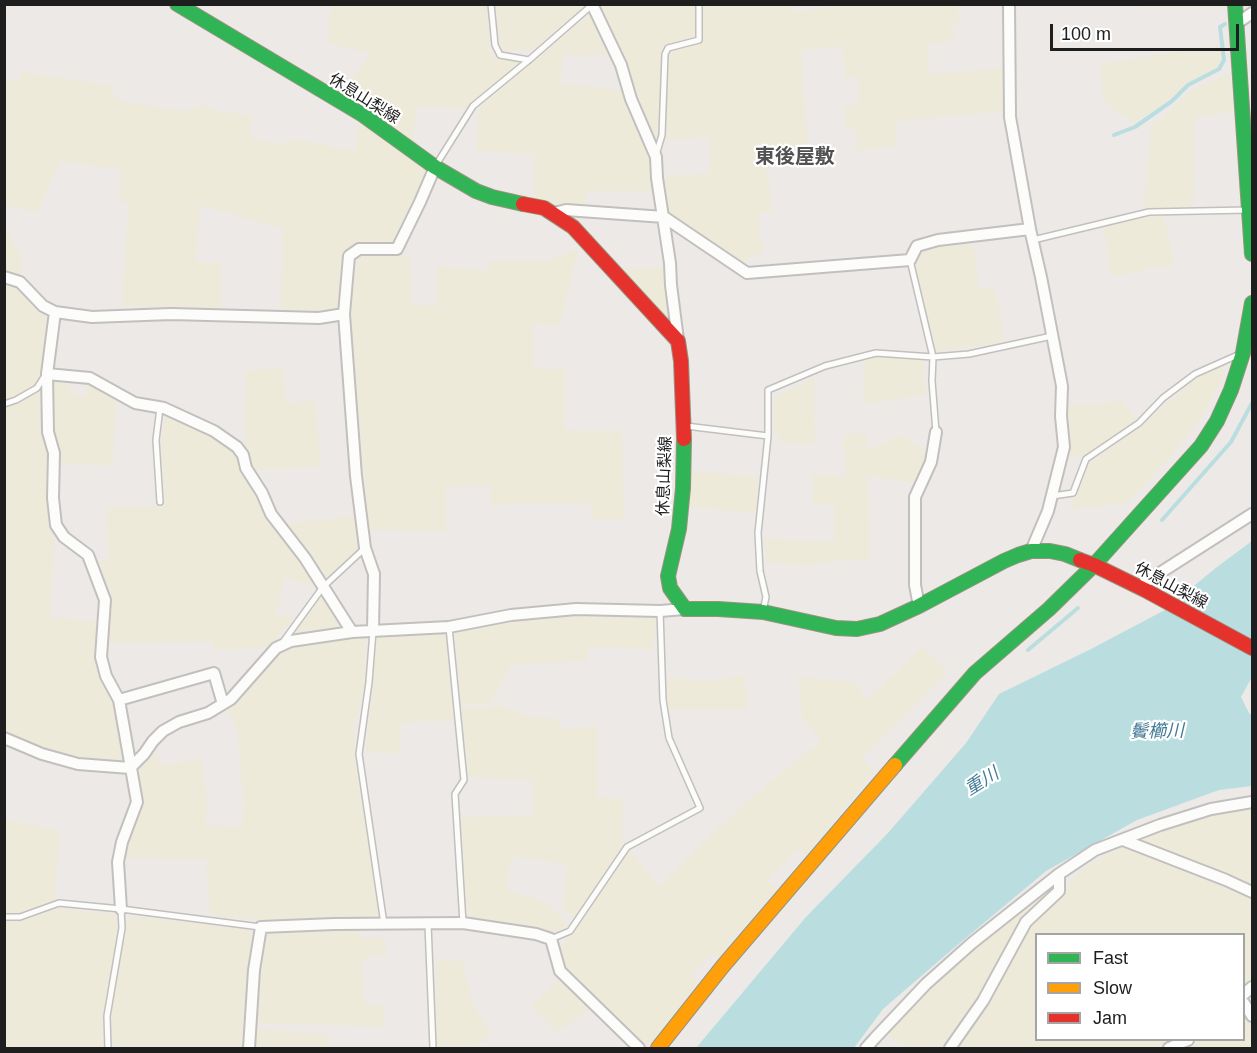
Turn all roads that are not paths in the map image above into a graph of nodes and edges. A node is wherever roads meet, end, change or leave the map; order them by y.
1 (177, 4) edge
2 (491, 4) edge
3 (699, 4) edge
4 (1009, 4) edge
5 (1235, 4) edge
6 (592, 5) edge
7 (1252, 13) edge
8 (1236, 24) junction
9 (529, 60) junction
10 (656, 157) junction
11 (435, 167) junction
12 (1250, 210) junction
13 (554, 213) junction
14 (664, 217) junction
15 (1031, 234) junction
16 (1252, 254) edge
17 (910, 261) junction
18 (4, 277) edge
19 (1252, 303) edge
20 (55, 312) junction
21 (344, 314) junction
22 (1052, 336) junction
23 (678, 341) junction
24 (1243, 353) junction
25 (933, 357) junction
26 (47, 374) junction
27 (4, 404) edge
28 (160, 408) junction
29 (684, 426) junction
30 (936, 432) joint
31 (768, 436) junction
32 (1052, 496) junction
33 (160, 502) dead end
34 (1252, 514) edge
35 (365, 548) junction
36 (1031, 551) junction
37 (1094, 565) junction
38 (324, 587) junction
39 (1141, 589) junction
40 (919, 606) junction
41 (685, 609) junction
42 (660, 610) junction
43 (763, 612) junction
44 (449, 627) junction
45 (373, 631) junction
46 (352, 632) junction
47 (281, 646) junction
48 (1252, 648) edge
49 (119, 700) junction
50 (223, 704) junction
51 (6, 742) edge
52 (130, 768) junction
53 (1252, 802) edge
54 (1123, 840) junction
55 (1059, 874) junction
56 (1252, 892) edge
57 (121, 909) junction
58 (4, 917) edge
59 (463, 923) junction
60 (384, 924) junction
61 (428, 924) junction
62 (261, 927) junction
63 (551, 939) junction
64 (1186, 1041) edge
65 (108, 1048) edge
66 (249, 1048) edge
67 (433, 1048) edge
68 (639, 1048) edge
69 (658, 1048) edge
70 (866, 1048) edge
71 (950, 1048) edge
72 (1169, 1048) edge

1 - 11 main road, 休息山梨線
2 - 9 lane
3 - 10 lane
4 - 15 street
5 - 8 main road
6 - 9 lane
6 - 10 street
7 - 8 street
8 - 12 main road
9 - 11 lane
10 - 14 street
11 - 13 main road, 休息山梨線
11 - 21 street
12 - 15 lane
12 - 16 main road
13 - 14 street
13 - 23 main road, 休息山梨線
14 - 17 street
14 - 23 street
15 - 17 street
15 - 22 street
17 - 25 lane
18 - 20 street
19 - 24 main road
20 - 21 street
20 - 26 street
21 - 35 street
22 - 25 lane
22 - 32 street
23 - 29 main road, 休息山梨線
24 - 32 lane
24 - 37 main road
25 - 30 lane
25 - 31 lane
26 - 27 lane
26 - 28 street
26 - 49 street
28 - 33 lane
28 - 38 street
29 - 31 lane
29 - 41 main road, 休息山梨線
30 - 40 street
31 - 43 lane
32 - 36 street
34 - 39 street
35 - 38 lane
35 - 45 street
36 - 37 main road, 休息山梨線
36 - 40 main road, 休息山梨線
37 - 39 main road, 休息山梨線
37 - 69 main road
38 - 46 street
38 - 47 lane
39 - 48 main road, 休息山梨線
40 - 43 main road, 休息山梨線
41 - 42 street
41 - 43 main road, 休息山梨線
42 - 44 street
42 - 63 lane
44 - 45 street
44 - 59 lane
45 - 46 street
45 - 60 lane
46 - 47 street
47 - 50 street
49 - 50 street
49 - 52 street
50 - 52 street
51 - 52 street
52 - 57 street
53 - 54 street
54 - 55 street
54 - 56 street
55 - 70 street
55 - 71 street
57 - 58 lane
57 - 62 lane
57 - 65 lane
59 - 61 street
59 - 63 street
60 - 61 street
60 - 62 street
61 - 67 lane
62 - 66 street
63 - 68 street
64 - 72 street

